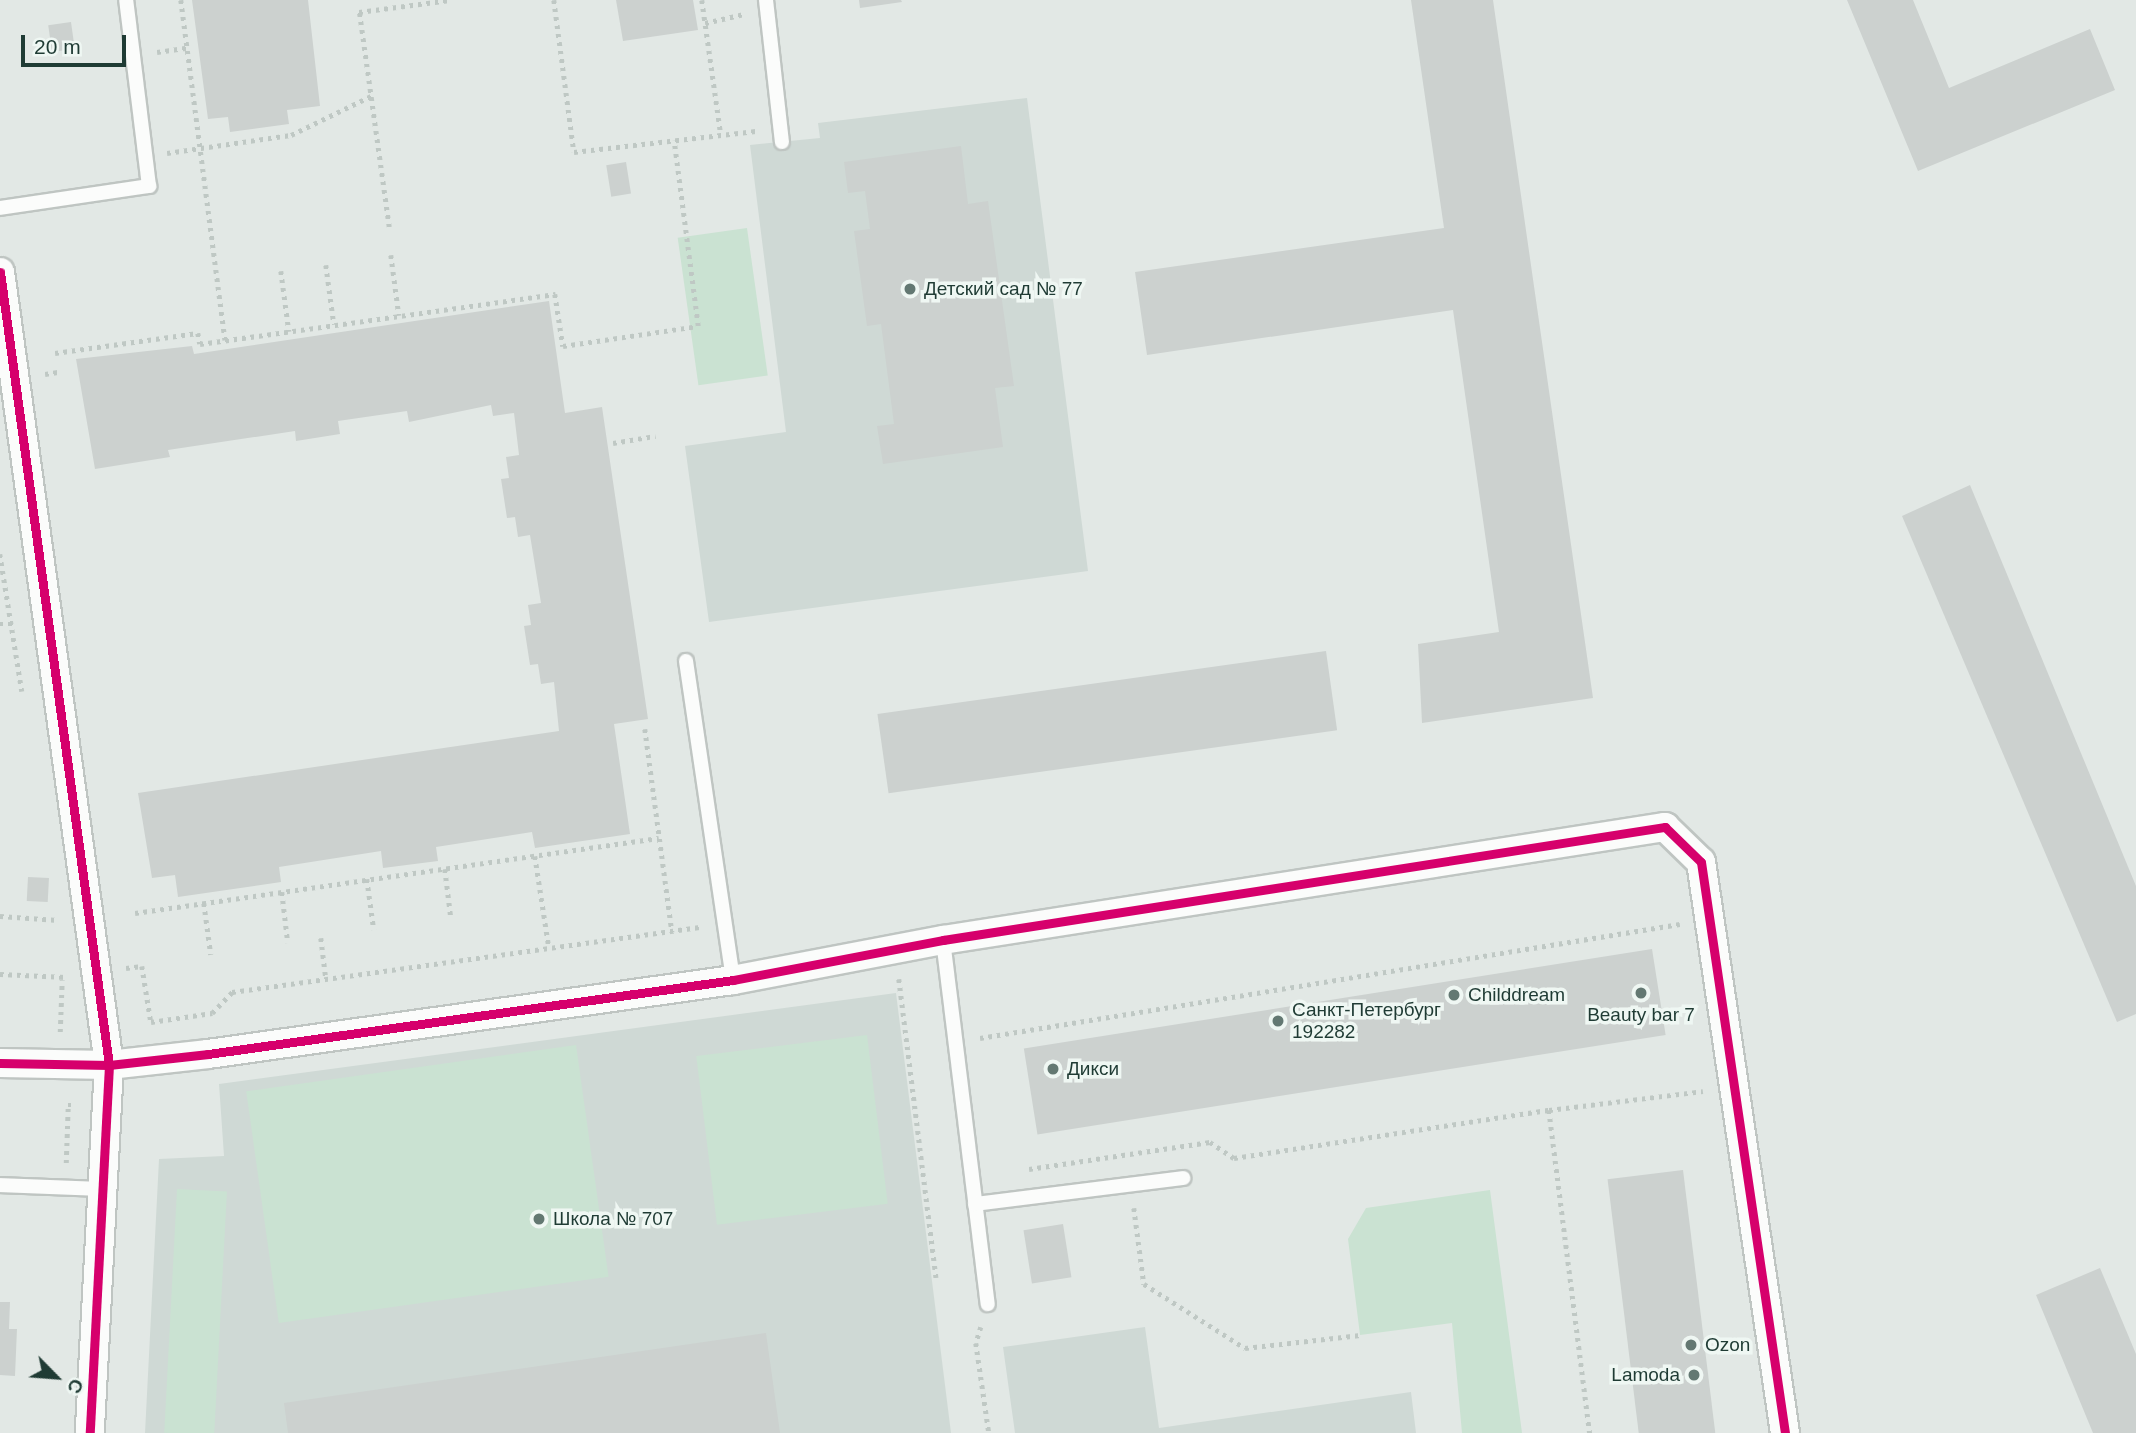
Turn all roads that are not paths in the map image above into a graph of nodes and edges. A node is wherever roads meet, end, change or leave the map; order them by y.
1 (126, 0) edge
2 (766, 0) edge
3 (782, 135) road end
4 (0, 208) edge
5 (0, 272) edge
6 (686, 661) dead end
7 (943, 940) junction
8 (733, 980) junction
9 (0, 1063) edge
10 (109, 1065) junction
11 (1183, 1178) dead end
12 (0, 1185) edge
13 (101, 1189) junction
14 (975, 1205) junction
15 (988, 1304) road end
16 (90, 1433) edge
17 (1784, 1433) edge

1 - 4 lane
2 - 3 lane
5 - 10 street
6 - 8 lane
7 - 8 street
7 - 14 lane
7 - 17 street
8 - 10 street
9 - 10 street
10 - 13 street
11 - 14 lane
12 - 13 lane
13 - 16 street
14 - 15 lane

